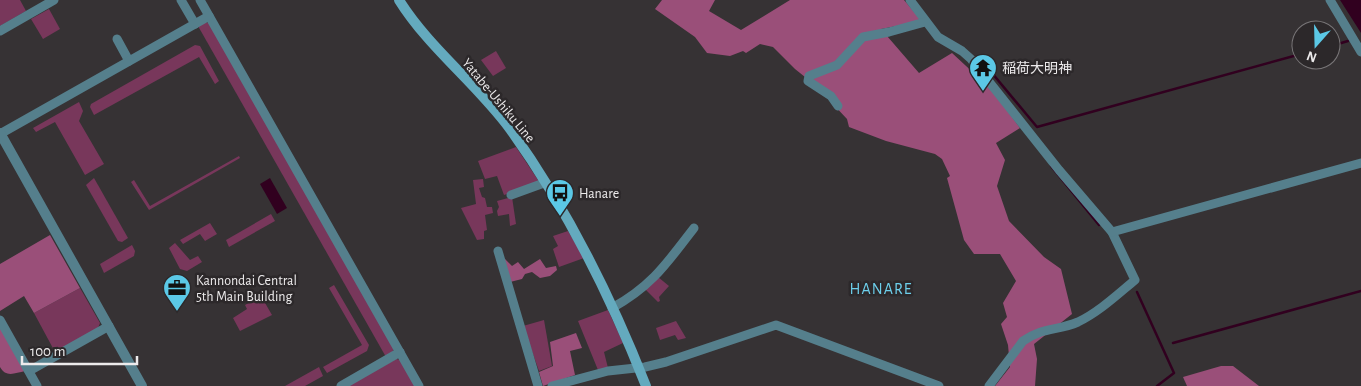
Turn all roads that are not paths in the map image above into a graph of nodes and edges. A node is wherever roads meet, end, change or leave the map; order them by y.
1 (54, 0) edge
2 (181, 0) edge
3 (200, 0) edge
4 (399, 0) edge
5 (910, 0) edge
6 (1330, 0) edge
7 (209, 16) junction
8 (925, 22) junction
9 (195, 24) junction
10 (0, 31) edge
11 (117, 39) dead end
12 (1361, 52) edge
13 (129, 61) junction
14 (838, 106) dead end
15 (0, 134) edge
16 (1361, 164) edge
17 (544, 183) junction
18 (511, 195) dead end
19 (694, 228) dead end
20 (1112, 232) junction
21 (498, 251) dead end
22 (612, 308) junction
23 (0, 320) edge
24 (109, 326) junction
25 (400, 352) junction
26 (640, 368) junction
27 (29, 371) junction
28 (915, 377) junction
29 (37, 386) edge
30 (142, 386) edge
31 (340, 386) edge
32 (419, 386) edge
33 (538, 386) edge
34 (552, 386) edge
35 (646, 386) edge
36 (908, 386) edge
37 (939, 386) edge
38 (989, 386) edge

1 - 10 street
2 - 9 street
3 - 7 street
4 - 17 main road, Yatabe-Ushiku Line
5 - 8 street
6 - 12 street
7 - 9 street
7 - 25 street
8 - 14 street
8 - 20 street
9 - 13 street
11 - 13 street
13 - 15 street
15 - 24 street
16 - 20 street
17 - 18 street
17 - 22 main road, Yatabe-Ushiku Line
19 - 22 street
20 - 38 street
21 - 33 street
22 - 26 main road, Yatabe-Ushiku Line
23 - 27 street
24 - 27 street
24 - 30 street
25 - 31 street
25 - 32 street
26 - 28 street
26 - 34 street
26 - 35 main road, Yatabe-Ushiku Line
27 - 29 street
28 - 36 street
28 - 37 street

